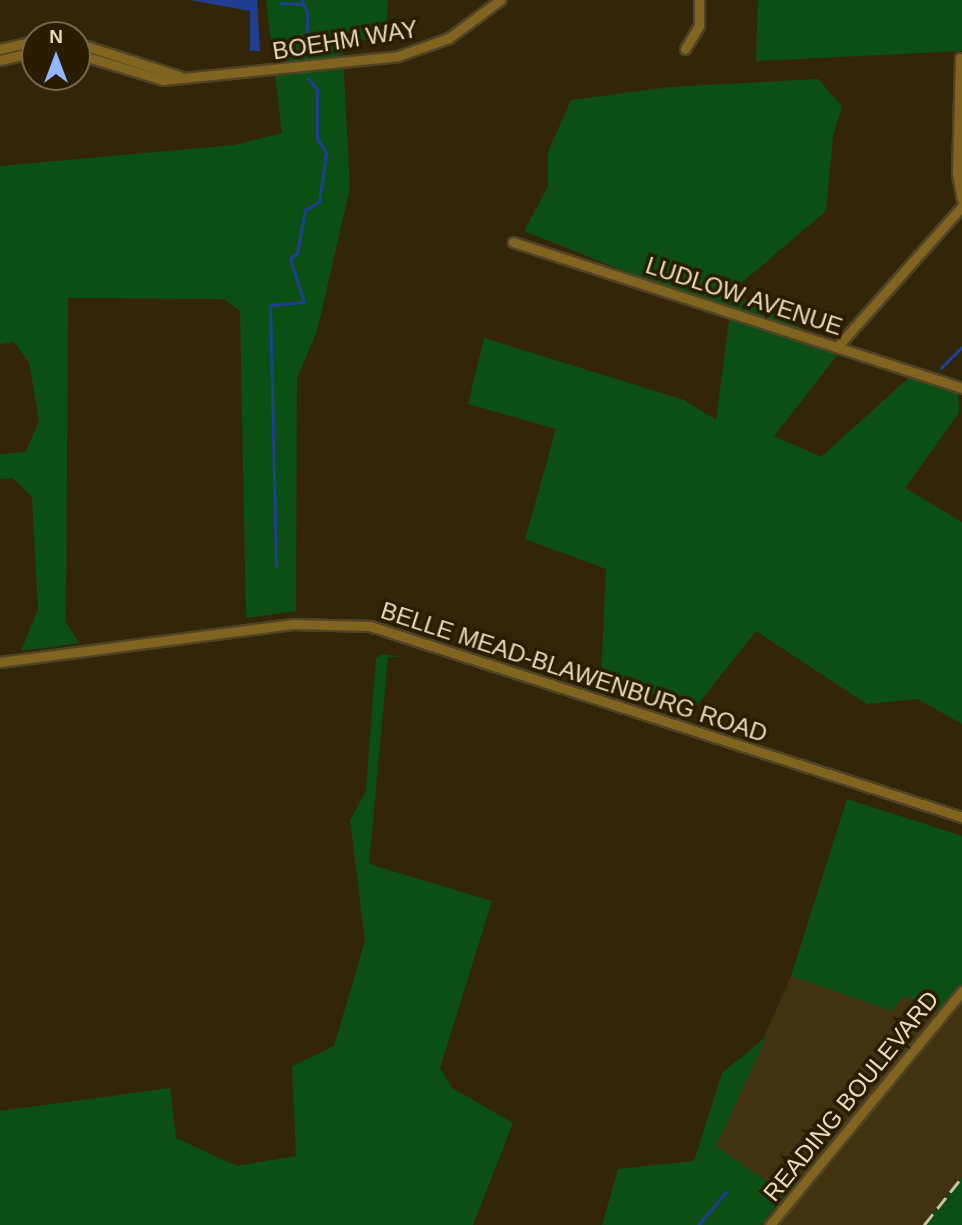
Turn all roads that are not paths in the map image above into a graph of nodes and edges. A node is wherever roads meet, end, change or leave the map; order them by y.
1 (500, 0) edge
2 (699, 0) edge
3 (21, 44) edge
4 (91, 46) edge
5 (97, 48) junction
6 (0, 49) edge
7 (685, 49) dead end
8 (21, 55) edge
9 (91, 58) edge
10 (960, 58) dead end
11 (0, 60) edge
12 (96, 60) junction
13 (181, 76) junction
14 (962, 200) edge
15 (962, 206) edge
16 (513, 242) dead end
17 (837, 347) junction
18 (962, 388) edge
19 (0, 662) edge
20 (962, 817) edge
21 (962, 991) edge
22 (771, 1225) edge

1 - 13 street, BOEHM WAY
2 - 7 street
3 - 6 street
4 - 5 street, BOEHM WAY
5 - 12 street
5 - 13 street, BOEHM WAY
8 - 11 street
9 - 12 street, BOEHM WAY
10 - 14 street
12 - 13 street, BOEHM WAY
15 - 17 street
16 - 17 street, LUDLOW AVENUE
17 - 18 street, LUDLOW AVENUE
19 - 20 street, BELLE MEAD-BLAWENBURG ROAD
21 - 22 street, READING BOULEVARD

